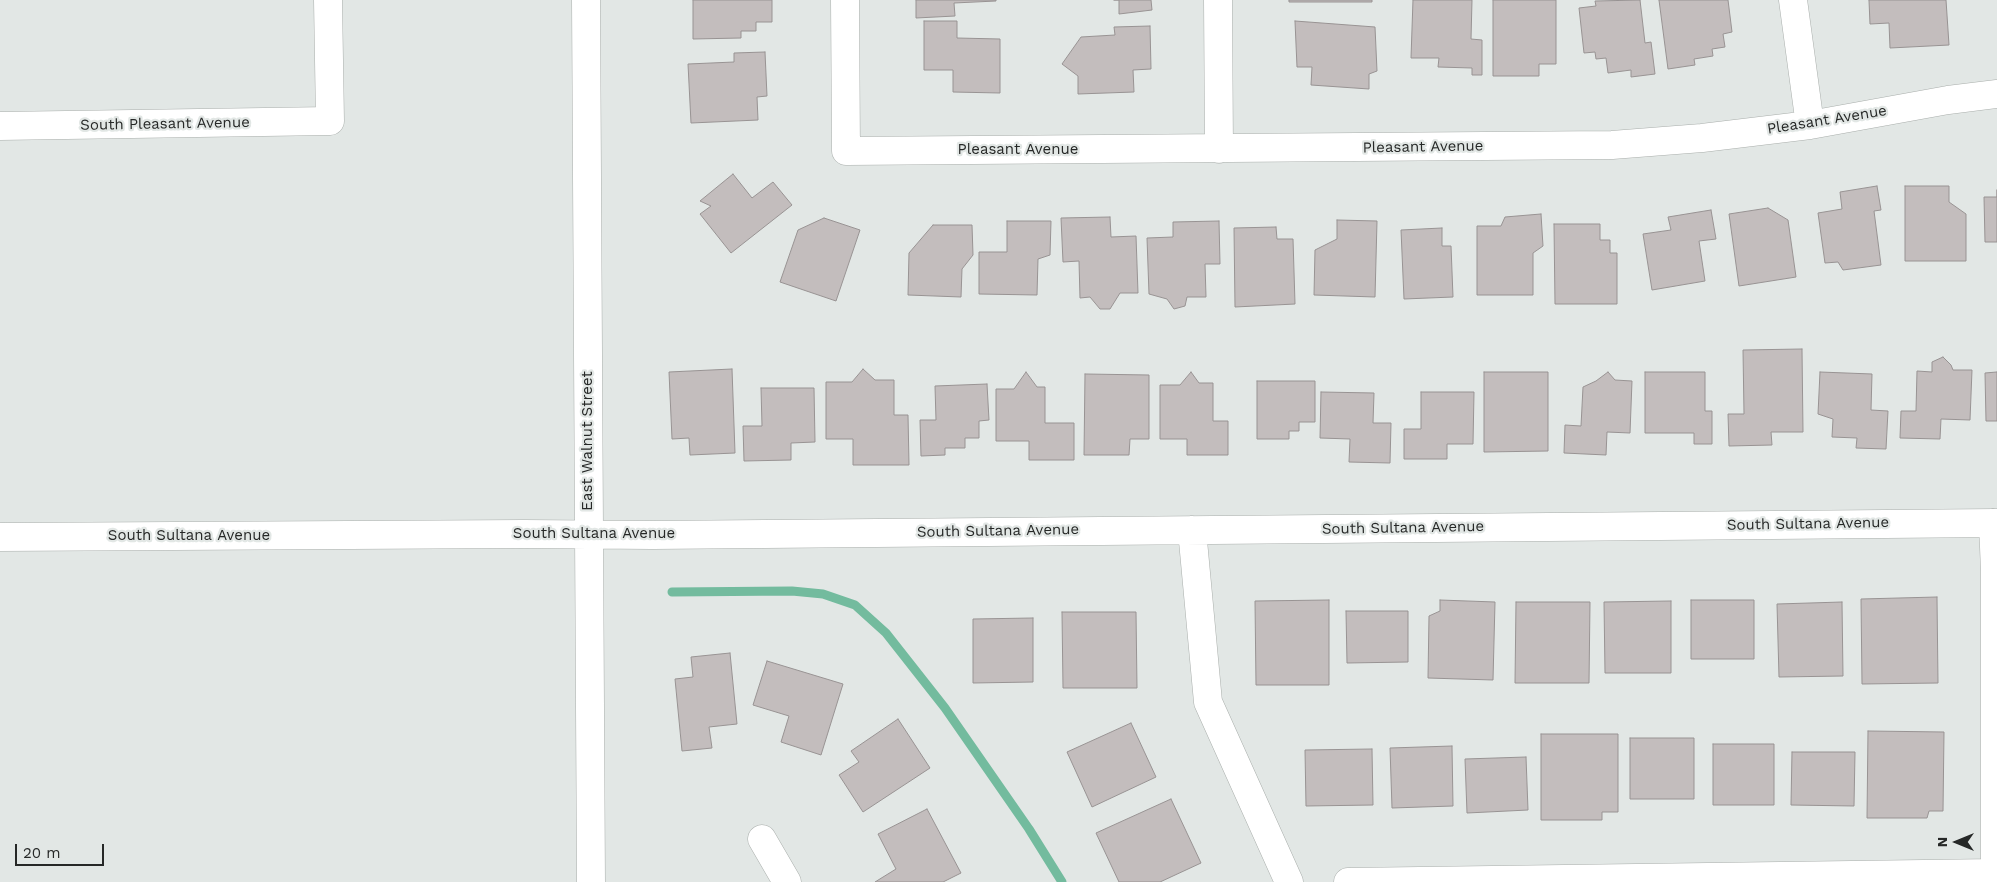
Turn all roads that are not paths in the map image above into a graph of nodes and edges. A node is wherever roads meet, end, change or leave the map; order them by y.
1 (328, 0) edge
2 (586, 0) edge
3 (845, 0) edge
4 (1218, 0) edge
5 (1793, 0) edge
6 (1997, 94) edge
7 (1810, 125) junction
8 (0, 126) edge
9 (1219, 149) junction
10 (1995, 522) edge
11 (1192, 530) junction
12 (589, 534) junction
13 (0, 537) edge
14 (762, 839) dead end
15 (1995, 877) edge
16 (591, 882) edge
17 (787, 882) edge
18 (1289, 882) edge
19 (1348, 882) edge

1 - 8 street, South Pleasant Avenue
2 - 12 street, East Walnut Street
3 - 9 street, Pleasant Avenue
4 - 9 street
5 - 7 street
6 - 7 street, Pleasant Avenue
7 - 9 street, Pleasant Avenue
10 - 11 street, South Sultana Avenue
10 - 15 street
11 - 12 street, South Sultana Avenue
11 - 18 street
12 - 13 street, South Sultana Avenue
12 - 16 street, East Walnut Street
14 - 17 street
15 - 19 street

